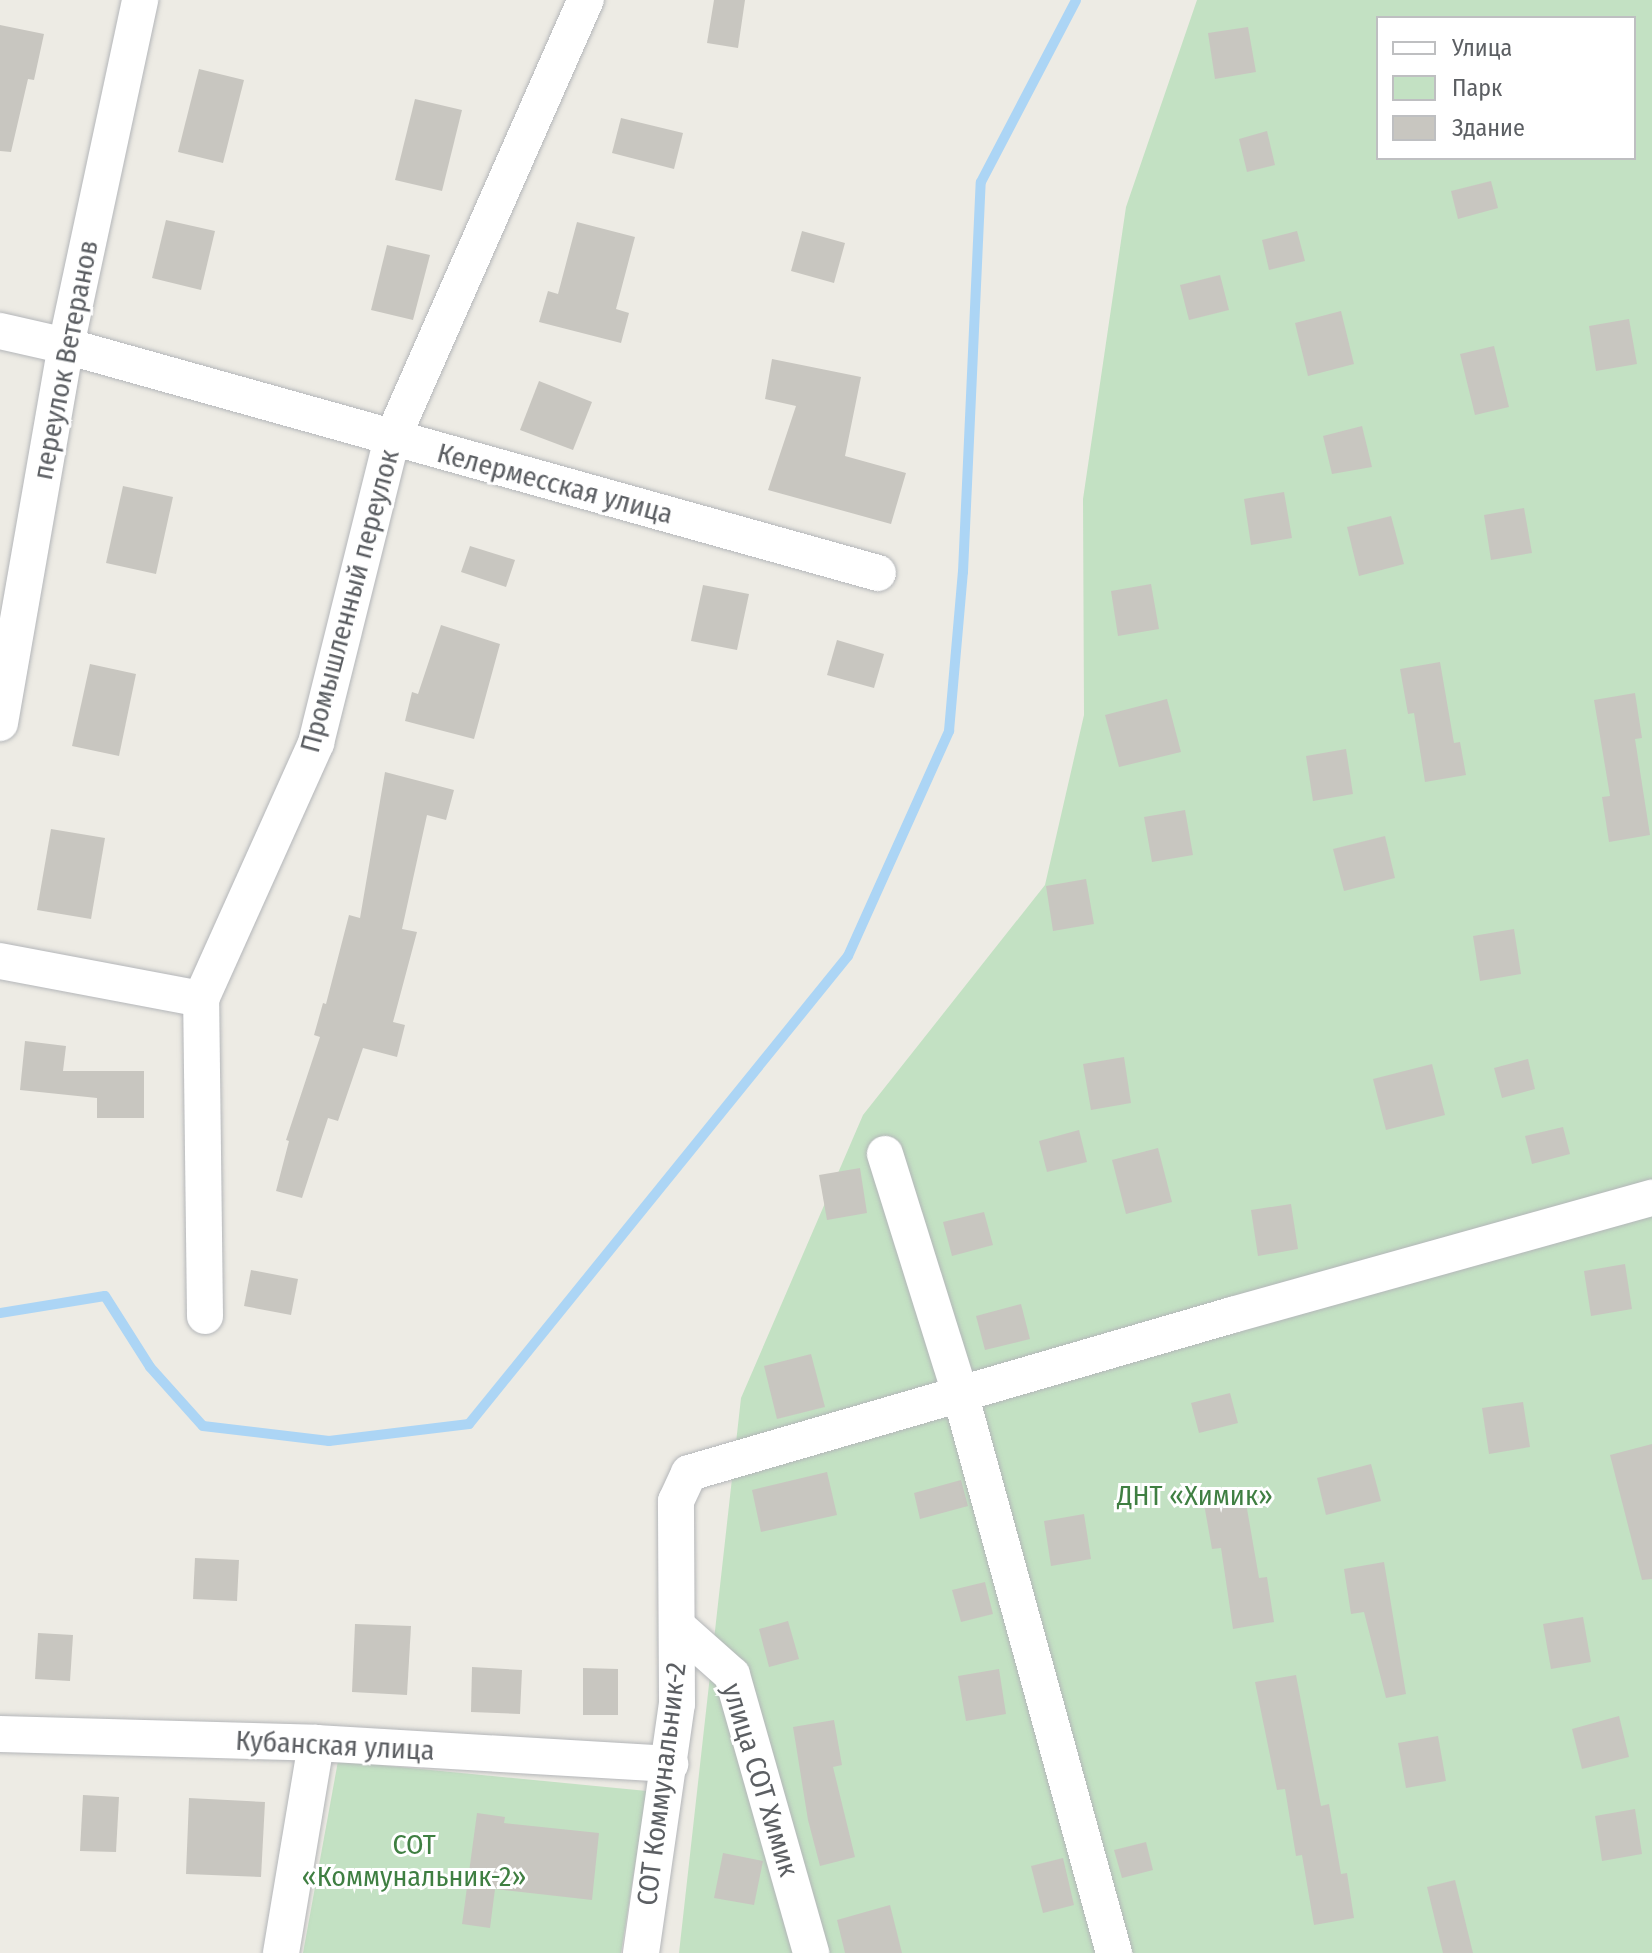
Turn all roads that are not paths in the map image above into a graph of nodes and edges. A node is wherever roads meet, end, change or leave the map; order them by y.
1 (140, 0) edge
2 (586, 0) edge
3 (0, 331) edge
4 (66, 346) junction
5 (392, 439) junction
6 (878, 573) dead end
7 (0, 723) edge
8 (0, 961) edge
9 (201, 999) junction
10 (885, 1154) dead end
11 (1652, 1198) edge
12 (205, 1316) dead end
13 (960, 1393) junction
14 (678, 1627) junction
15 (0, 1734) edge
16 (316, 1743) junction
17 (670, 1764) junction
18 (281, 1953) edge
19 (641, 1953) edge
20 (811, 1953) edge
21 (1114, 1953) edge

1 - 4 street, переулок Ветеранов
2 - 5 street, Промышленный переулок
3 - 4 street, Келермесская улица
4 - 5 street, Келермесская улица
4 - 7 street, переулок Ветеранов
5 - 6 street, Келермесская улица
5 - 9 street, Промышленный переулок
8 - 9 street
9 - 12 street, Промышленный переулок
10 - 13 street
11 - 13 street
13 - 14 street, СОТ Коммунальник-2
13 - 21 street
14 - 17 street, СОТ Коммунальник-2
14 - 20 street, улица СОТ Химик
15 - 16 street, Кубанская улица
16 - 17 street, Кубанская улица
16 - 18 street
17 - 19 street, СОТ Коммунальник-2

